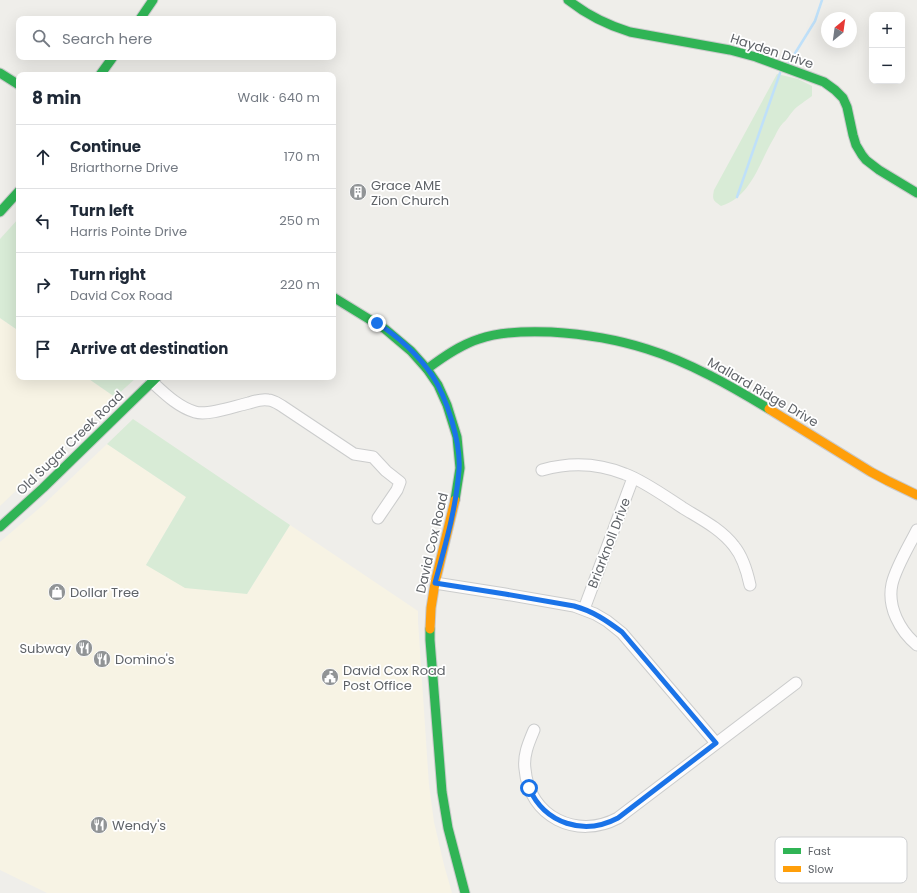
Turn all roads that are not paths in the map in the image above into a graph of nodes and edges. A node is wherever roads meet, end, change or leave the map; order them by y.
1 (153, 0) edge
2 (568, 0) edge
3 (142, 16) edge
4 (111, 60) edge
5 (0, 72) edge
6 (102, 72) edge
7 (16, 83) edge
8 (917, 193) edge
9 (16, 194) edge
10 (0, 212) edge
11 (336, 299) edge
12 (427, 369) junction
13 (153, 380) edge
14 (155, 380) edge
15 (542, 470) dead end
16 (633, 478) junction
17 (917, 495) edge
18 (378, 518) dead end
19 (0, 528) edge
20 (917, 530) edge
21 (435, 583) junction
22 (750, 585) dead end
23 (584, 609) junction
24 (917, 645) edge
25 (796, 682) dead end
26 (534, 730) dead end
27 (716, 743) junction
28 (465, 893) edge

1 - 3 street
2 - 8 street, Hayden Drive
4 - 6 street
5 - 7 street
9 - 10 street
11 - 12 street, David Cox Road
12 - 17 street, Mallard Ridge Drive
12 - 21 street, David Cox Road
13 - 19 street, Old Sugar Creek Road
14 - 18 street
15 - 16 street
16 - 22 street
16 - 23 street, Briarknoll Drive
20 - 24 street
21 - 23 street
21 - 28 street, David Cox Road
23 - 27 street
25 - 27 street
26 - 27 street

